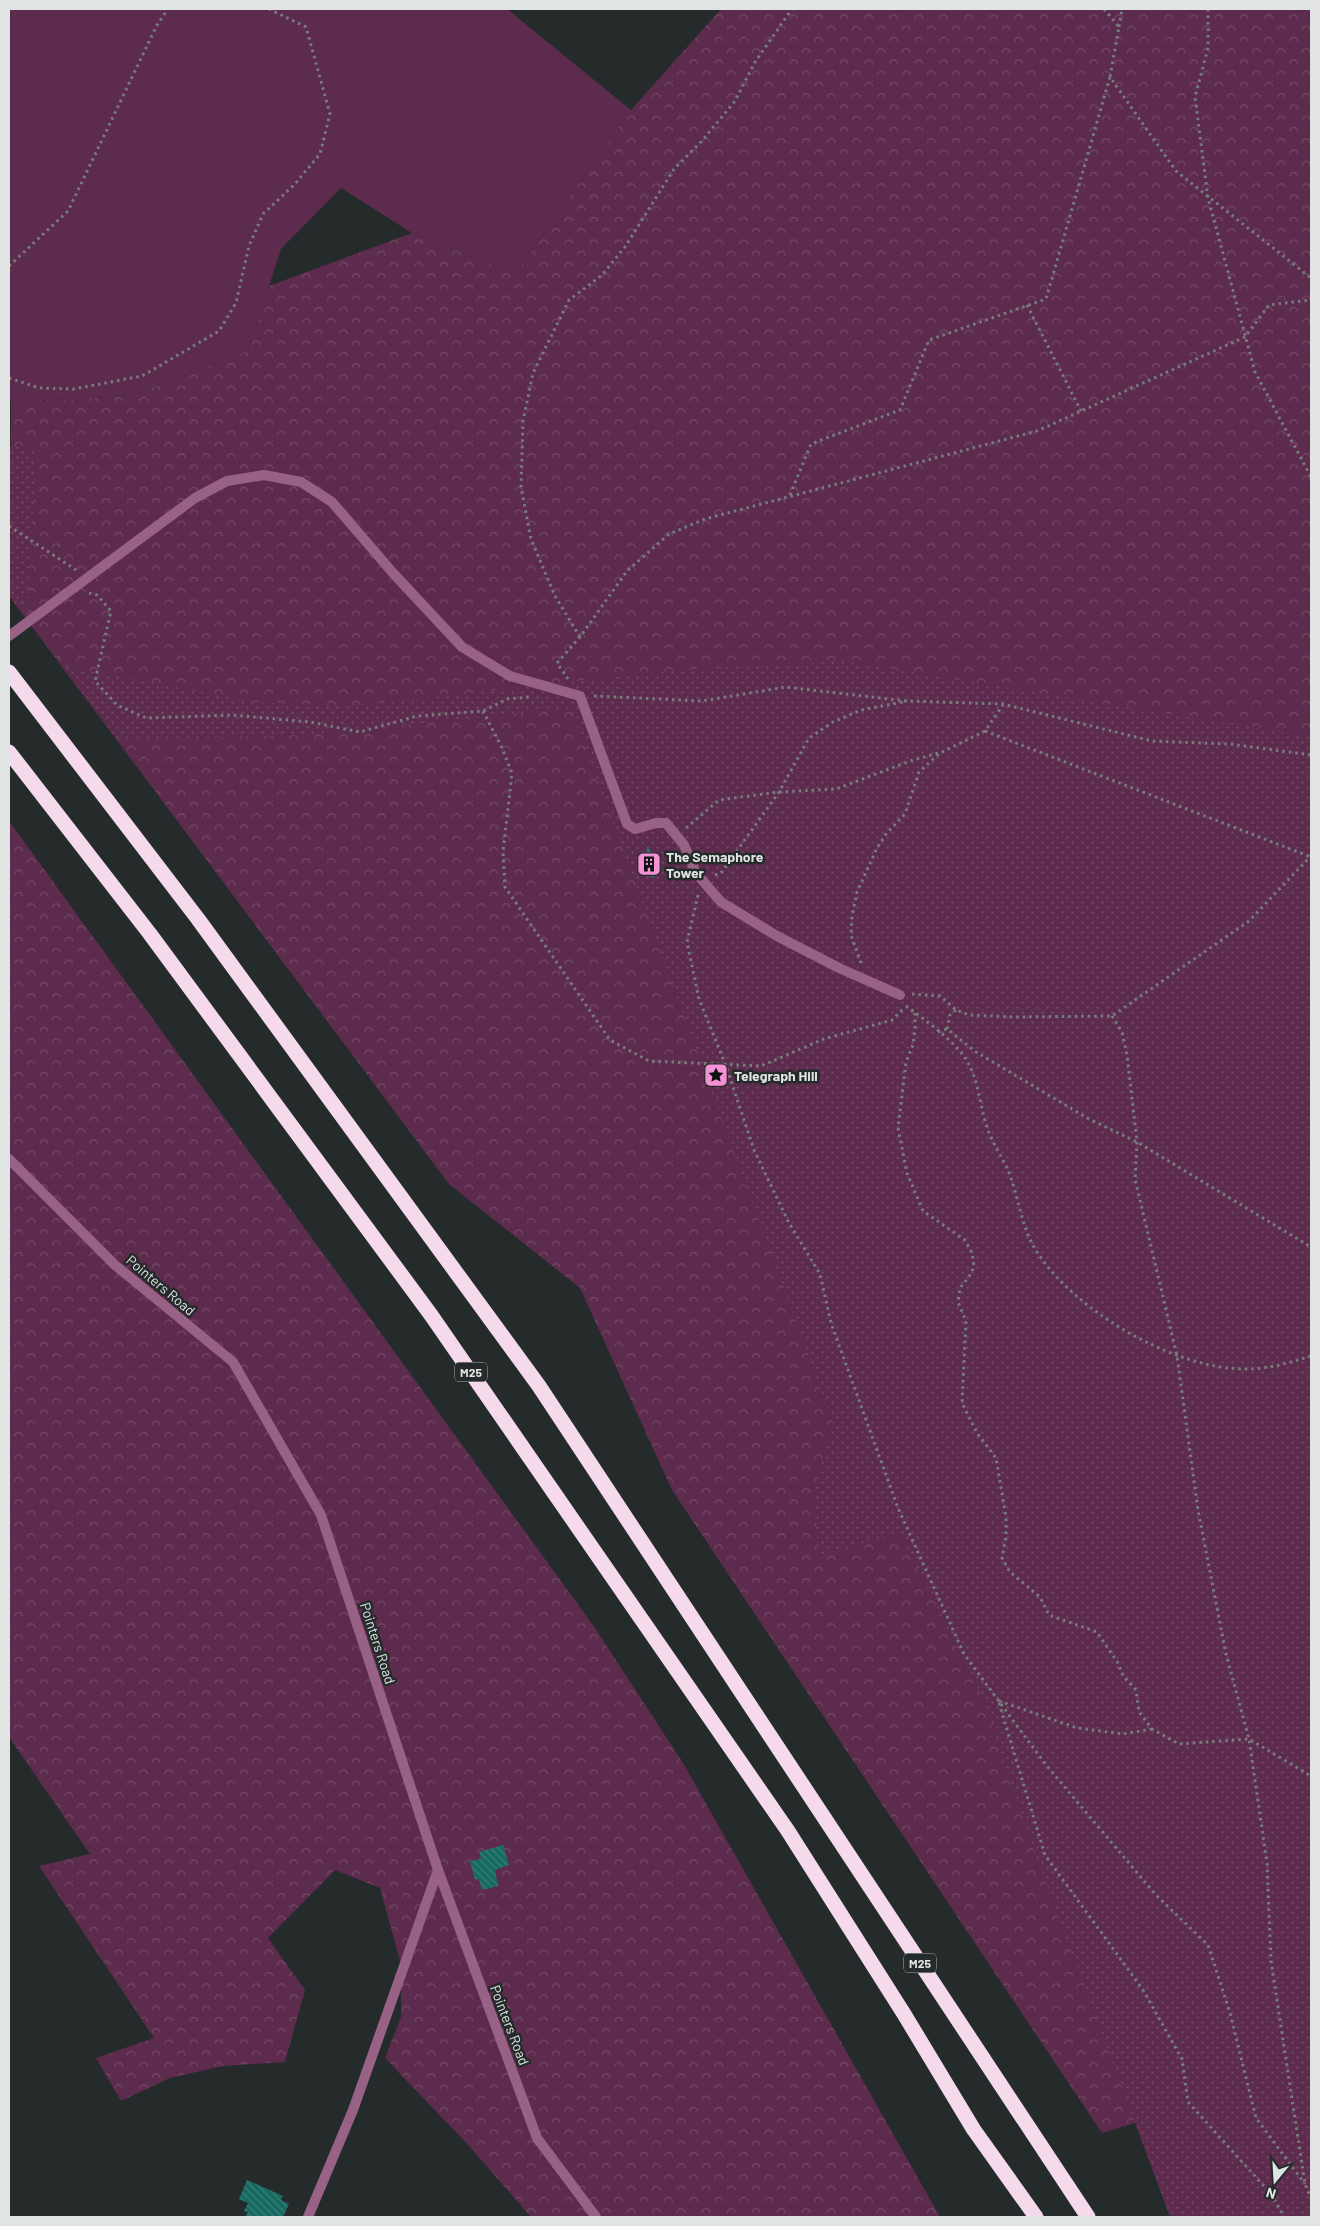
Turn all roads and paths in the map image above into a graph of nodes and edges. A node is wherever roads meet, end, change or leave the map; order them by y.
1 (168, 9) edge
2 (269, 9) edge
3 (792, 9) edge
4 (1104, 9) edge
5 (1122, 9) edge
6 (1208, 9) edge
7 (1119, 27) junction
8 (1110, 77) junction
9 (1208, 198) junction
10 (9, 266) edge
11 (1311, 278) edge
12 (1311, 300) edge
13 (1027, 306) junction
14 (1245, 337) junction
15 (9, 378) edge
16 (1081, 411) junction
17 (1311, 476) edge
18 (790, 495) junction
19 (9, 526) edge
20 (88, 577) junction
21 (73, 590) junction
22 (9, 636) edge
23 (580, 637) junction
24 (9, 672) edge
25 (580, 696) junction
26 (533, 697) dead end
27 (908, 701) junction
28 (1003, 704) junction
29 (483, 711) junction
30 (985, 731) junction
31 (9, 752) edge
32 (942, 752) junction
33 (1311, 755) edge
34 (779, 792) junction
35 (677, 835) junction
36 (1311, 856) edge
37 (702, 881) junction
38 (866, 981) junction
39 (900, 996) junction
40 (906, 1006) junction
41 (956, 1010) junction
42 (915, 1012) junction
43 (1112, 1016) junction
44 (947, 1029) junction
45 (938, 1032) junction
46 (726, 1066) junction
47 (1137, 1142) junction
48 (9, 1159) edge
49 (1311, 1247) edge
50 (1176, 1356) junction
51 (1311, 1356) edge
52 (998, 1700) junction
53 (1152, 1729) junction
54 (1249, 1738) junction
55 (1311, 1776) edge
56 (438, 1870) junction
57 (1305, 2184) junction
58 (1311, 2198) edge
59 (308, 2217) edge
60 (596, 2217) edge
61 (1036, 2217) edge
62 (1088, 2217) edge
63 (1284, 2217) edge

1 - 10 path
2 - 15 path
3 - 23 path
4 - 7 path
5 - 7 path
6 - 9 path
7 - 8 path
8 - 9 path
8 - 13 path
9 - 11 path
9 - 14 path
12 - 14 path
13 - 16 path
13 - 18 path
14 - 16 path
14 - 17 path
16 - 18 path
18 - 23 path
19 - 20 path
20 - 21 street
20 - 25 street
21 - 22 street
21 - 29 path
23 - 25 path
24 - 62 highway, M25
25 - 27 path
25 - 35 street
26 - 29 path
27 - 28 path
27 - 34 path
28 - 30 path
28 - 33 path
29 - 46 path
30 - 32 path
30 - 36 path
31 - 61 highway, M25
32 - 34 path
32 - 38 path
34 - 35 path
34 - 37 path
35 - 37 street
36 - 43 path
37 - 38 street
37 - 46 path
38 - 39 street
39 - 40 path
39 - 41 path
40 - 42 path
40 - 46 path
41 - 43 path
41 - 44 path
42 - 45 path
42 - 53 path
43 - 47 path
44 - 45 path
44 - 47 path
45 - 50 path
46 - 52 path
47 - 49 path
47 - 50 path
48 - 56 street, Pointers Road
50 - 51 path
50 - 54 path
52 - 53 path
52 - 57 path
52 - 63 path
53 - 54 path
54 - 55 path
54 - 57 path
56 - 59 street
56 - 60 street, Pointers Road
57 - 58 path

